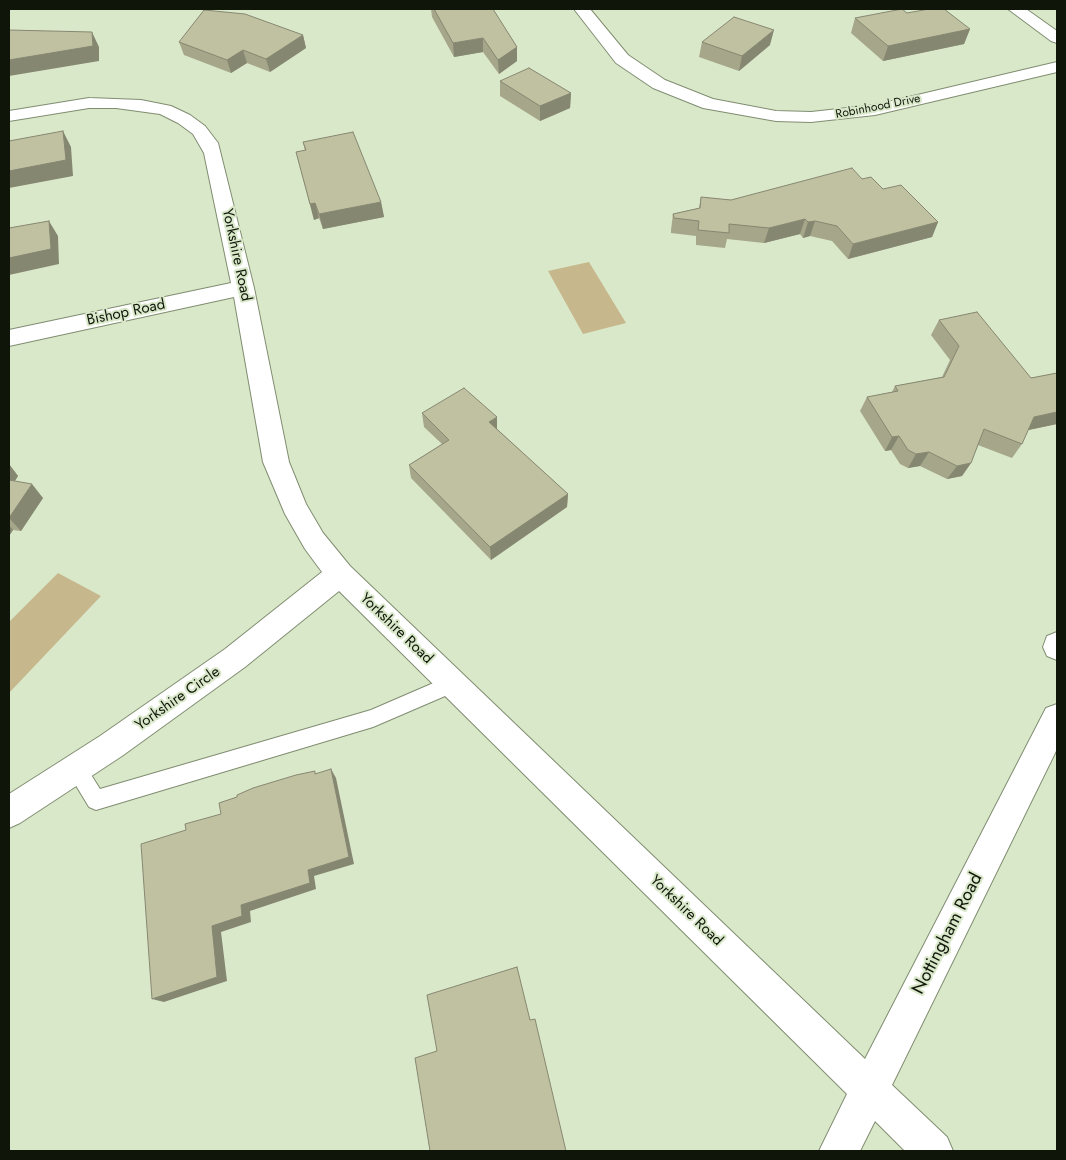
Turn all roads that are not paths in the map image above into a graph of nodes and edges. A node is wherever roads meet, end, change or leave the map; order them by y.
1 (582, 9) edge
2 (1016, 9) edge
3 (1057, 38) edge
4 (1057, 67) edge
5 (9, 116) edge
6 (244, 288) junction
7 (9, 338) edge
8 (340, 574) junction
9 (452, 684) junction
10 (1057, 718) edge
11 (76, 769) junction
12 (9, 812) edge
13 (869, 1089) junction
14 (838, 1151) edge
15 (933, 1151) edge

1 - 4 street, Robinhood Drive
2 - 3 street
5 - 6 street, Yorkshire Road
6 - 7 street, Bishop Road
6 - 8 street, Yorkshire Road
8 - 9 street, Yorkshire Road
8 - 11 street, Yorkshire Circle
9 - 11 lane
9 - 13 street, Yorkshire Road
10 - 13 street, Nottingham Road
11 - 12 street, Yorkshire Circle
13 - 14 street, Nottingham Road
13 - 15 street, Yorkshire Road

